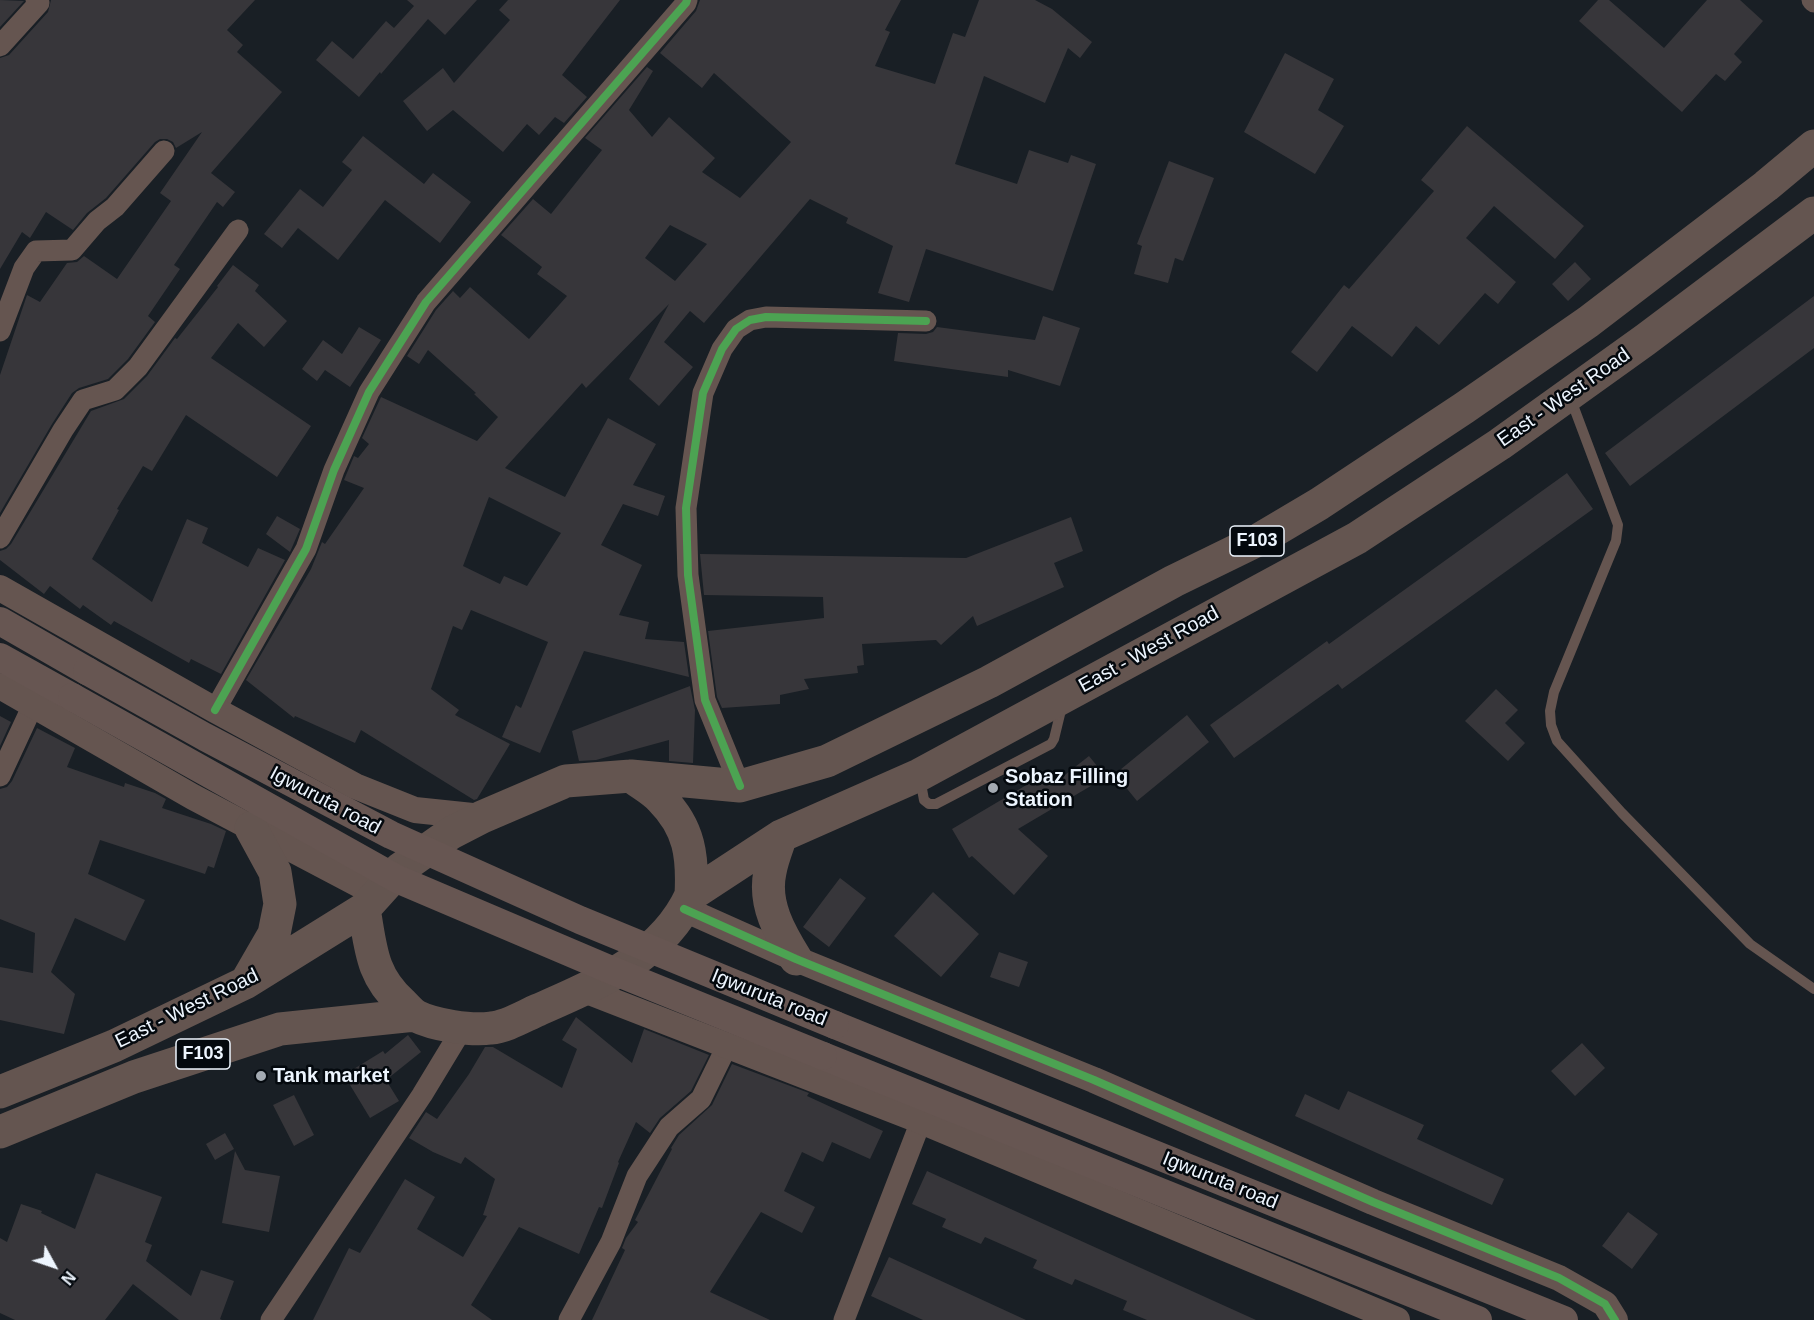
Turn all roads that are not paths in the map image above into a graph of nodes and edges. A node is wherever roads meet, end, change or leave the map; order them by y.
1 (36, 0) edge
2 (687, 0) edge
3 (0, 46) edge
4 (1814, 146) edge
5 (164, 151) dead end
6 (1814, 213) edge
7 (238, 230) dead end
8 (926, 321) dead end
9 (0, 331) edge
10 (1569, 394) junction
11 (0, 538) edge
12 (1260, 539) junction
13 (1286, 575) junction
14 (0, 588) edge
15 (0, 621) edge
16 (0, 657) edge
17 (0, 686) edge
18 (33, 705) junction
19 (214, 710) junction
20 (0, 776) edge
21 (631, 776) junction
22 (740, 786) junction
23 (482, 817) junction
24 (251, 828) junction
25 (781, 836) junction
26 (371, 901) junction
27 (688, 902) junction
28 (796, 959) junction
29 (245, 983) junction
30 (1814, 989) edge
31 (584, 990) junction
32 (415, 1015) junction
33 (462, 1029) junction
34 (727, 1046) junction
35 (0, 1092) edge
36 (921, 1120) junction
37 (0, 1132) edge
38 (286, 1311) edge
39 (271, 1320) edge
40 (569, 1320) edge
41 (844, 1320) edge
42 (1396, 1320) edge
43 (1478, 1320) edge
44 (1564, 1320) edge
45 (1615, 1320) edge

1 - 3 street
2 - 19 street
4 - 12 main road, F103
5 - 9 street
6 - 10 main road, East - West Road / F103
7 - 11 street
8 - 22 street
10 - 13 main road, East - West Road / F103
10 - 30 lane
12 - 13 main road
12 - 22 main road, F103
13 - 25 main road, East - West Road / F103
14 - 19 street
15 - 44 main road, Igwuruta road, bridge
16 - 43 main road, Igwuruta road, bridge
17 - 18 street
18 - 20 street
18 - 24 street
19 - 23 street
21 - 22 main road, F103
21 - 23 main road, East - West Road
21 - 27 main road
23 - 26 main road, East - West Road
24 - 26 street
24 - 29 main road
25 - 27 main road, East - West Road / F103
25 - 28 main road
26 - 29 main road, East - West Road / F103
26 - 32 main road
27 - 28 street
27 - 31 main road, East - West Road
28 - 45 street
29 - 35 main road, East - West Road / F103
31 - 33 main road, East - West Road
31 - 34 street
32 - 33 main road, East - West Road
32 - 37 main road, East - West Road / F103
33 - 38 street
34 - 36 street
34 - 40 street
36 - 41 street
36 - 42 street
38 - 39 street

